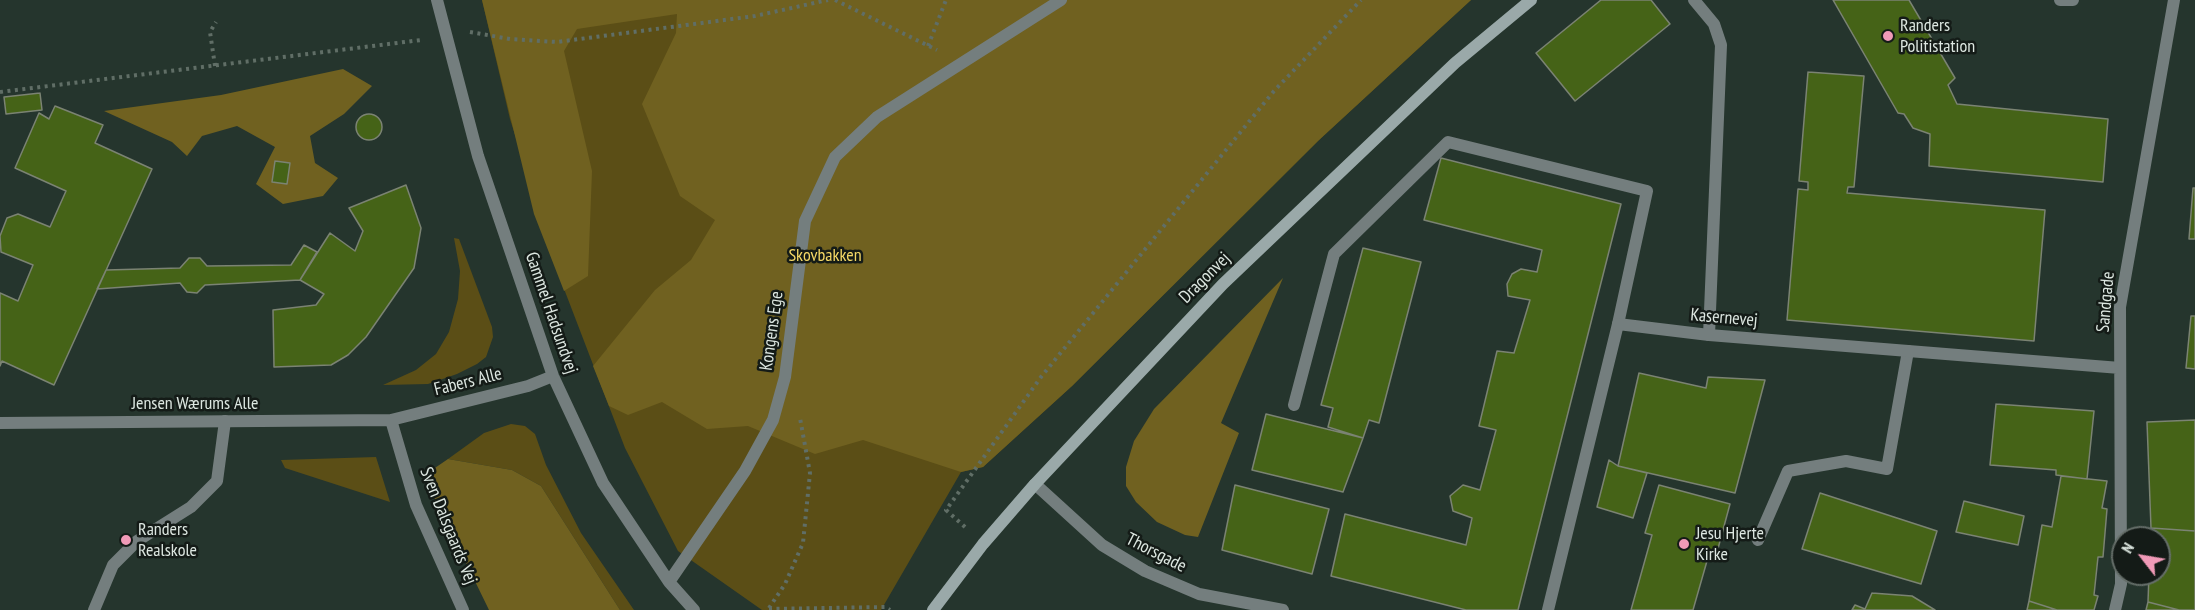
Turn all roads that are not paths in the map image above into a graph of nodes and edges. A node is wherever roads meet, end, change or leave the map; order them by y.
1 (437, 0) edge
2 (1061, 0) edge
3 (1531, 0) edge
4 (1694, 0) edge
5 (2060, 0) edge
6 (2073, 0) edge
7 (2174, 0) edge
8 (1618, 324) junction
9 (1709, 335) junction
10 (1908, 351) junction
11 (2120, 368) junction
12 (553, 376) junction
13 (1294, 405) dead end
14 (391, 420) junction
15 (225, 421) junction
16 (0, 423) edge
17 (1035, 484) junction
18 (1758, 540) dead end
19 (669, 582) junction
20 (94, 610) edge
21 (464, 610) edge
22 (694, 610) edge
23 (933, 610) edge
24 (1284, 610) edge
25 (1548, 610) edge
26 (2115, 610) edge

1 - 12 street, Gammel Hadsundvej
2 - 19 street, Kongens Ege
3 - 17 main road, Dragonvej
4 - 9 street
5 - 6 street
7 - 11 street, Sandgade
8 - 9 street, Kasernevej
8 - 13 street
8 - 25 street
9 - 10 street, Kasernevej
10 - 11 street, Kasernevej
10 - 18 street
11 - 26 street, Sandgade
12 - 14 street, Fabers Alle
12 - 19 street, Gammel Hadsundvej
14 - 15 street, Jensen Wærums Alle
14 - 21 street, Sven Dalsgaards Vej
15 - 16 street, Jensen Wærums Alle
15 - 20 street
17 - 23 main road, Dragonvej
17 - 24 street, Thorsgade
19 - 22 street, Gammel Hadsundvej

